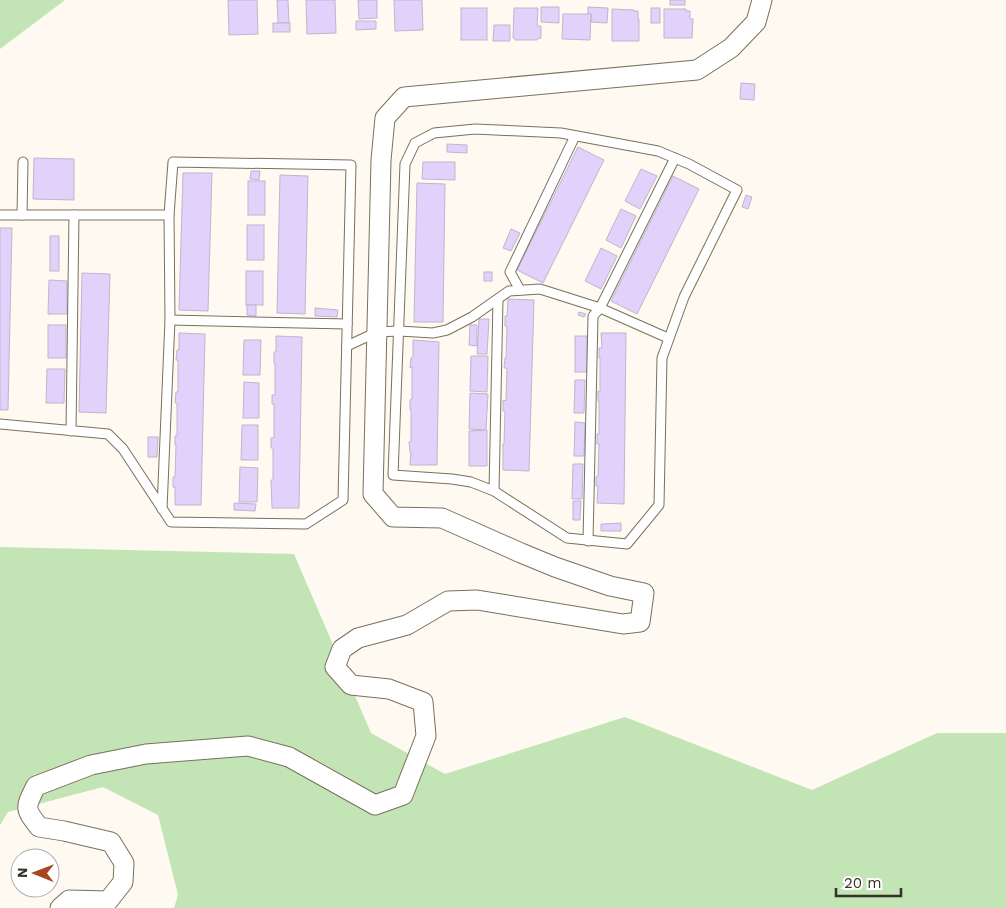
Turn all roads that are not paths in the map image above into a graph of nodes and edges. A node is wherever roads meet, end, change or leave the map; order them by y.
1 (762, 0) edge
2 (575, 136) junction
3 (675, 158) junction
4 (23, 162) dead end
5 (0, 215) edge
6 (22, 215) junction
7 (74, 215) junction
8 (169, 215) junction
9 (520, 290) junction
10 (498, 299) junction
11 (600, 308) junction
12 (170, 320) junction
13 (347, 324) junction
14 (399, 331) junction
15 (377, 332) junction
16 (668, 338) junction
17 (347, 346) junction
18 (0, 424) edge
19 (71, 431) junction
20 (494, 491) junction
21 (162, 509) junction
22 (588, 541) junction
23 (60, 908) edge

1 - 15 street
2 - 3 lane
2 - 9 lane
2 - 14 lane
3 - 11 lane
3 - 16 lane
4 - 6 lane
5 - 6 lane
6 - 7 lane
7 - 8 lane
7 - 19 lane
8 - 12 lane
8 - 13 lane
9 - 10 lane
9 - 11 lane
10 - 14 lane
10 - 20 lane
11 - 16 lane
11 - 22 lane
12 - 13 lane
12 - 21 lane
13 - 17 lane
14 - 15 lane
14 - 20 lane
15 - 17 lane
15 - 23 street
16 - 22 lane
17 - 21 lane
18 - 19 lane
19 - 21 lane
20 - 22 lane

